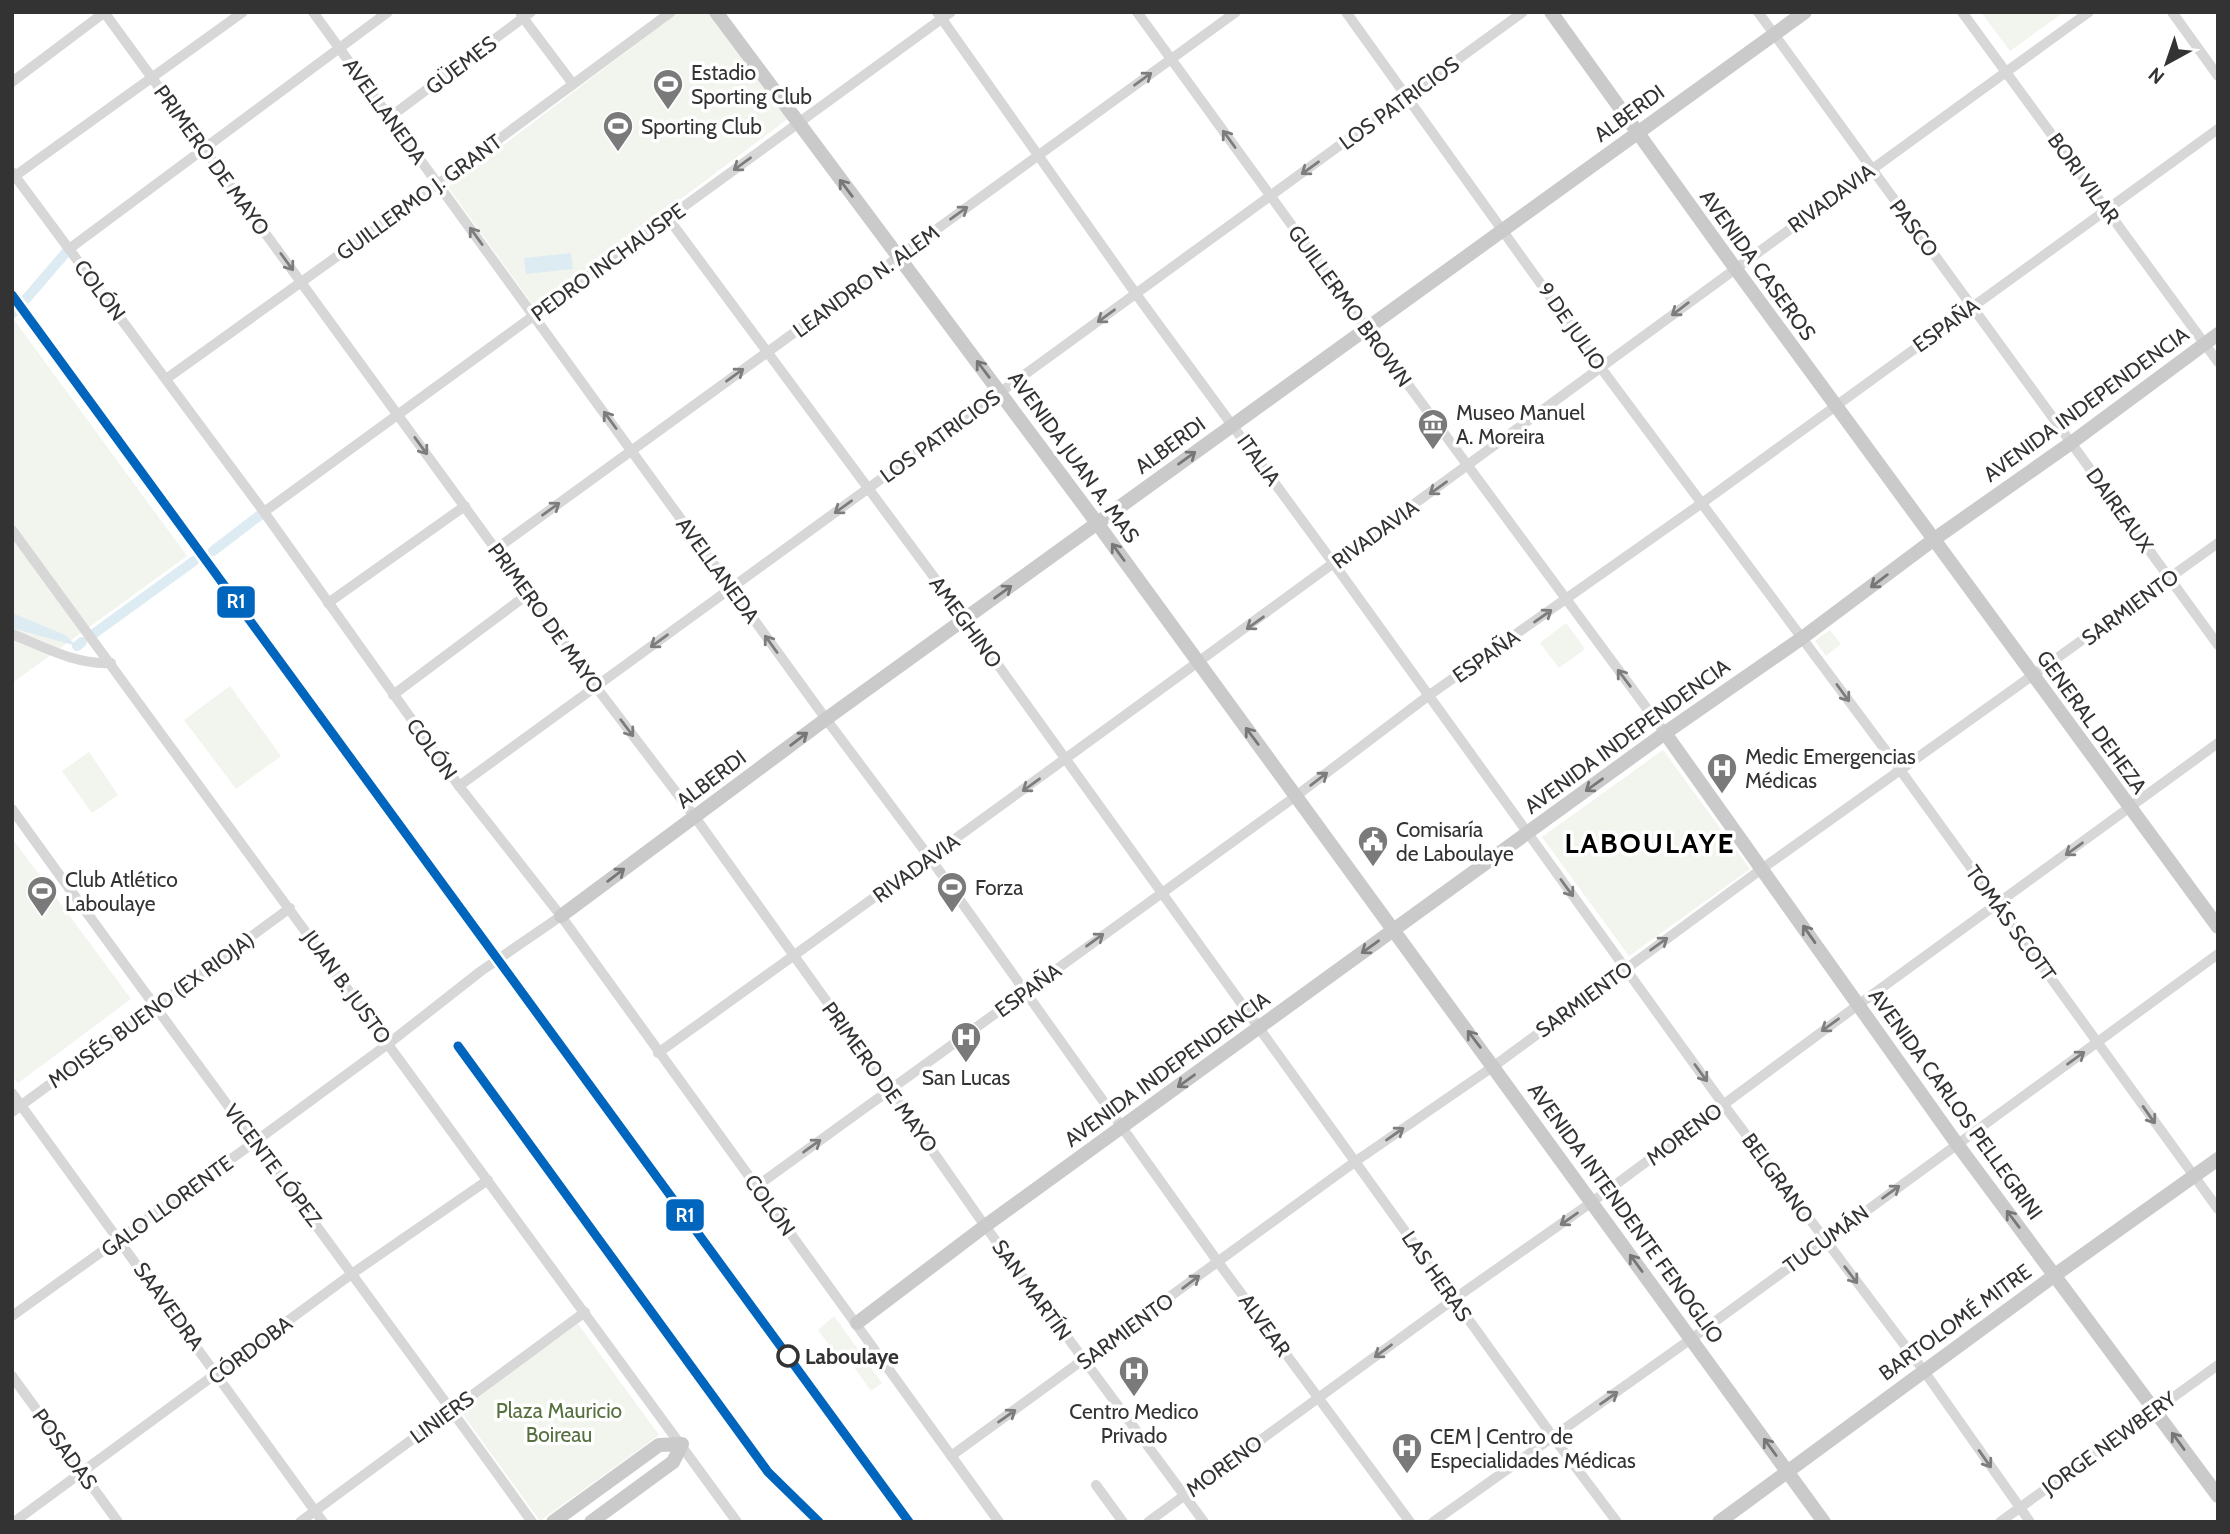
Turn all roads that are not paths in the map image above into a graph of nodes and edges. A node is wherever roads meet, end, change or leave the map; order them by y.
1 (105, 12) edge
2 (243, 12) edge
3 (313, 12) edge
4 (388, 12) edge
5 (671, 12) edge
6 (716, 12) edge
7 (1137, 12) edge
8 (1236, 12) edge
9 (1346, 12) edge
10 (1523, 12) edge
11 (1551, 12) edge
12 (1758, 12) edge
13 (1805, 12) edge
14 (1962, 12) edge
15 (2089, 12) edge
16 (2172, 12) edge
17 (525, 14) edge
18 (943, 15) edge
19 (1774, 35) junction
20 (340, 48) junction
21 (1171, 59) junction
22 (2006, 72) junction
23 (2218, 76) edge
24 (152, 78) junction
25 (12, 82) edge
26 (573, 84) junction
27 (1407, 97) junction
28 (390, 117) junction
29 (797, 124) junction
30 (2218, 129) edge
31 (1637, 134) junction
32 (203, 148) junction
33 (1038, 155) junction
34 (1871, 170) junction
35 (14, 174) edge
36 (438, 184) junction
37 (1271, 196) junction
38 (2107, 209) junction
39 (668, 218) junction
40 (1504, 230) junction
41 (69, 249) junction
42 (898, 257) junction
43 (1735, 268) junction
44 (301, 282) junction
45 (1136, 294) junction
46 (1972, 306) junction
47 (534, 316) junction
48 (1367, 329) junction
49 (2218, 334) edge
50 (2204, 343) junction
51 (767, 353) junction
52 (2218, 362) edge
53 (1601, 368) junction
54 (166, 379) junction
55 (1000, 393) junction
56 (1835, 405) junction
57 (398, 415) junction
58 (1233, 425) junction
59 (2071, 443) junction
60 (632, 450) junction
61 (1468, 466) junction
62 (868, 489) junction
63 (1702, 503) junction
64 (464, 506) junction
65 (264, 512) junction
66 (1097, 523) junction
67 (12, 530) edge
68 (1933, 540) junction
69 (2218, 543) edge
70 (496, 549) junction
71 (1334, 564) junction
72 (2170, 578) junction
73 (731, 589) junction
74 (528, 594) junction
75 (1566, 601) junction
76 (328, 603) junction
77 (965, 619) junction
78 (12, 634) edge
79 (1802, 638) junction
80 (2218, 645) edge
81 (111, 663) junction
82 (1198, 664) junction
83 (2033, 677) junction
84 (596, 687) junction
85 (393, 695) junction
86 (1429, 696) junction
87 (826, 719) junction
88 (1665, 733) junction
89 (2218, 743) edge
90 (1067, 760) junction
91 (1901, 771) junction
92 (459, 786) junction
93 (1296, 796) junction
94 (12, 809) edge
95 (2129, 809) junction
96 (695, 817) junction
97 (1528, 833) junction
98 (930, 858) junction
99 (1763, 869) junction
100 (1161, 893) junction
101 (1996, 905) junction
102 (290, 908) junction
103 (561, 916) junction
104 (2218, 927) edge
105 (1393, 930) junction
106 (2218, 954) edge
107 (793, 956) junction
108 (1625, 969) junction
109 (1026, 990) junction
110 (1858, 1005) junction
111 (153, 1006) junction
112 (1259, 1028) junction
113 (2098, 1042) junction
114 (388, 1044) junction
115 (658, 1053) junction
116 (1494, 1066) junction
117 (890, 1090) junction
118 (12, 1093) edge
119 (1723, 1104) junction
120 (17, 1108) edge
121 (1123, 1126) junction
122 (257, 1141) junction
123 (1957, 1144) junction
124 (2218, 1159) edge
125 (1356, 1161) junction
126 (2194, 1177) junction
127 (488, 1181) junction
128 (757, 1186) junction
129 (1592, 1202) junction
130 (2218, 1209) edge
131 (985, 1226) junction
132 (121, 1240) junction
133 (1824, 1241) junction
134 (1218, 1262) junction
135 (353, 1273) junction
136 (2055, 1275) junction
137 (1454, 1299) junction
138 (585, 1312) junction
139 (12, 1317) edge
140 (857, 1323) junction
141 (1691, 1339) junction
142 (1085, 1361) junction
143 (2218, 1365) edge
144 (1924, 1370) junction
145 (217, 1374) junction
146 (12, 1376) edge
147 (1319, 1398) junction
148 (452, 1410) junction
149 (2156, 1410) junction
150 (1553, 1437) junction
151 (682, 1444) junction
152 (951, 1456) junction
153 (1788, 1471) junction
154 (81, 1472) junction
155 (1096, 1485) dead end
156 (1184, 1495) junction
157 (2218, 1496) edge
158 (2020, 1508) junction
159 (315, 1511) junction
160 (14, 1522) edge
161 (118, 1522) edge
162 (300, 1522) edge
163 (323, 1522) edge
164 (532, 1522) edge
165 (553, 1522) edge
166 (591, 1522) edge
167 (737, 1522) edge
168 (999, 1522) edge
169 (1123, 1522) edge
170 (1148, 1522) edge
171 (1204, 1522) edge
172 (1410, 1522) edge
173 (1433, 1522) edge
174 (1617, 1522) edge
175 (1719, 1522) edge
176 (1824, 1522) edge
177 (2000, 1522) edge
178 (2030, 1522) edge

1 - 24 street, PRIMERO DE MAYO
1 - 25 street
2 - 24 street
3 - 20 street, AVELLANEDA
4 - 20 street
5 - 26 street, GUILLERMO J. GRANT
6 - 29 main road, AVENIDA JUAN A. MAS
7 - 21 street, GUILLERMO BROWN
8 - 21 street, LEANDRO N. ALEM
9 - 27 street, 9 DE JULIO
10 - 27 street, LOS PATRICIOS
11 - 31 main road, AVENIDA CASEROS
12 - 19 street, PASCO
13 - 19 main road, ALBERDI
14 - 22 street, BORI VILAR
15 - 22 street, RIVADAVIA
16 - 23 street
17 - 26 street
17 - 28 street, GÜEMES
18 - 29 street, PEDRO INCHAUSPE
18 - 33 street, ITALIA
19 - 31 main road, ALBERDI
19 - 34 street, PASCO
20 - 28 street, AVELLANEDA
20 - 32 street
33 -> 21 street, LEANDRO N. ALEM
37 -> 21 street, GUILLERMO BROWN
22 - 34 street, RIVADAVIA
22 - 38 street, BORI VILAR
24 - 32 street, PRIMERO DE MAYO
24 - 35 street
26 - 36 street, GUILLERMO J. GRANT
27 -> 37 street, LOS PATRICIOS
27 - 40 street, 9 DE JULIO
28 - 36 street, AVELLANEDA
29 -> 39 street, PEDRO INCHAUSPE
42 -> 29 main road, AVENIDA JUAN A. MAS
30 - 38 street, ESPAÑA
31 - 40 main road, ALBERDI
31 - 43 main road, AVENIDA CASEROS
32 - 41 street
32 -> 44 street, PRIMERO DE MAYO
42 -> 33 street, LEANDRO N. ALEM
33 - 45 street, ITALIA
34 - 43 street, RIVADAVIA
34 - 46 street, PASCO
35 - 41 street, COLÓN
36 - 44 street, GUILLERMO J. GRANT
47 -> 36 street, AVELLANEDA
37 - 45 street, LOS PATRICIOS
37 - 48 street, GUILLERMO BROWN
38 - 46 street, ESPAÑA
38 - 50 street, BORI VILAR
39 - 47 street, PEDRO INCHAUSPE
39 - 51 street, AMEGHINO
40 - 48 main road, ALBERDI
40 - 53 street, 9 DE JULIO
41 - 54 street, COLÓN
42 - 51 street, LEANDRO N. ALEM
55 -> 42 main road, AVENIDA JUAN A. MAS
43 -> 53 street, RIVADAVIA
43 - 56 main road, AVENIDA CASEROS
44 - 54 street, GUILLERMO J. GRANT
44 - 57 street, PRIMERO DE MAYO
45 -> 55 street, LOS PATRICIOS
45 - 58 street, ITALIA
46 - 56 street, ESPAÑA
46 - 59 street, PASCO
47 - 57 street, PEDRO INCHAUSPE
60 -> 47 street, AVELLANEDA
48 - 58 main road, ALBERDI
48 - 61 street, GUILLERMO BROWN
49 - 50 main road, AVENIDA INDEPENDENCIA
50 - 52 street, BORI VILAR
50 - 59 main road, AVENIDA INDEPENDENCIA
60 -> 51 street, LEANDRO N. ALEM
51 - 62 street, AMEGHINO
53 - 61 street, RIVADAVIA
53 - 63 street, 9 DE JULIO
54 - 65 street, COLÓN
55 - 62 street, LOS PATRICIOS
55 - 66 main road, AVENIDA JUAN A. MAS
56 - 63 street, ESPAÑA
56 - 68 main road, AVENIDA CASEROS
57 -> 64 street, PRIMERO DE MAYO
57 - 65 street, PEDRO INCHAUSPE
66 -> 58 main road, ALBERDI
58 - 71 street, ITALIA
59 - 68 main road, AVENIDA INDEPENDENCIA
59 - 72 street, DAIREAUX
70 -> 60 street, LEANDRO N. ALEM
60 - 73 street, AVELLANEDA
61 -> 71 street, RIVADAVIA
61 - 75 street, GUILLERMO BROWN
62 -> 73 street, LOS PATRICIOS
62 - 77 street, AMEGHINO
63 - 75 street, ESPAÑA
63 - 79 street, 9 DE JULIO
64 - 70 street, PRIMERO DE MAYO
64 - 76 street
65 - 76 street, COLÓN
77 -> 66 main road, ALBERDI
82 -> 66 main road, AVENIDA JUAN A. MAS
67 - 81 street, JUAN B. JUSTO
68 -> 79 main road, AVENIDA INDEPENDENCIA
68 - 83 main road, GENERAL DEHEZA
69 - 72 street, SARMIENTO
70 - 74 street, PRIMERO DE MAYO
71 -> 82 street, RIVADAVIA
71 - 86 street, ITALIA
72 - 80 street, DAIREAUX
72 - 83 street, SARMIENTO
73 -> 84 street, LOS PATRICIOS
87 -> 73 street, AVELLANEDA
74 - 84 street, PRIMERO DE MAYO
74 - 85 street
86 -> 75 street, ESPAÑA
88 -> 75 street, GUILLERMO BROWN
76 - 85 street, COLÓN
77 - 87 main road, ALBERDI
77 - 90 street, AMEGHINO
78 - 81 street
79 - 88 main road, AVENIDA INDEPENDENCIA
79 -> 91 street, TOMÁS SCOTT
81 - 102 street, JUAN B. JUSTO
82 - 90 street, RIVADAVIA
93 -> 82 main road, AVENIDA JUAN A. MAS
83 - 91 street, SARMIENTO
83 - 95 main road, GENERAL DEHEZA
84 - 92 street, LOS PATRICIOS
84 -> 96 street, PRIMERO DE MAYO
85 - 92 street, COLÓN
93 -> 86 street, ESPAÑA
86 - 97 street, ITALIA
96 -> 87 main road, ALBERDI
87 - 98 street, AVELLANEDA
88 -> 97 main road, AVENIDA INDEPENDENCIA
88 - 99 main road, AVENIDA CARLOS PELLEGRINI
89 - 95 street, MORENO
90 -> 98 street, RIVADAVIA
90 - 100 street, AMEGHINO
91 - 99 street, SARMIENTO
91 - 101 street, TOMÁS SCOTT
92 - 103 street, COLÓN
93 - 100 street, ESPAÑA
93 - 105 main road, AVENIDA JUAN A. MAS
94 - 111 street, VICENTE LÓPEZ
95 -> 101 street, MORENO
95 - 104 main road, GENERAL DEHEZA
103 -> 96 main road, ALBERDI
96 - 107 street, PRIMERO DE MAYO
97 - 105 main road, AVENIDA INDEPENDENCIA
97 -> 108 street, BELGRANO
98 - 107 street, RIVADAVIA
98 - 109 street, AVELLANEDA
108 -> 99 street, SARMIENTO
110 -> 99 main road, AVENIDA CARLOS PELLEGRINI
109 -> 100 street, ESPAÑA
100 - 112 street, AMEGHINO
101 - 110 street, MORENO
101 - 113 street, TOMÁS SCOTT
102 - 111 street, MOISÉS BUENO (EX RIOJA)
102 - 114 street, JUAN B. JUSTO
103 - 114 street, GALO LLORENTE
103 - 115 street, COLÓN
105 -> 112 main road, AVENIDA INDEPENDENCIA
116 -> 105 main road, AVENIDA INTENDENTE FENOGLIO
106 - 113 street, TUCUMÁN
107 - 115 street, RIVADAVIA
107 - 117 street, PRIMERO DE MAYO
108 - 116 street, SARMIENTO
108 -> 119 street, BELGRANO
109 - 117 street, ESPAÑA
109 - 121 street, AVELLANEDA
110 -> 119 street, MORENO
110 - 123 main road, AVENIDA CARLOS PELLEGRINI
111 - 120 street, MOISÉS BUENO (EX RIOJA)
111 - 122 street, VICENTE LÓPEZ
112 -> 121 main road, AVENIDA INDEPENDENCIA
112 - 125 street, LAS HERAS
123 -> 113 street, TUCUMÁN
113 -> 126 street, TOMÁS SCOTT
114 - 122 street, GALO LLORENTE
114 - 127 street, JUAN B. JUSTO
115 - 128 street, COLÓN
125 -> 116 street, SARMIENTO
116 - 129 main road, AVENIDA INTENDENTE FENOGLIO
128 -> 117 street, ESPAÑA
117 - 131 street, PRIMERO DE MAYO
118 - 120 street, SAAVEDRA
119 - 129 street, MORENO
119 - 133 street, BELGRANO
120 - 132 street, SAAVEDRA
121 - 131 main road, AVENIDA INDEPENDENCIA
121 - 134 street, ALVEAR
122 - 132 street, GALO LLORENTE
122 - 135 street, VICENTE LÓPEZ
133 -> 123 street, TUCUMÁN
136 -> 123 main road, AVENIDA CARLOS PELLEGRINI
124 - 126 main road, BARTOLOMÉ MITRE
125 - 134 street, SARMIENTO
125 - 137 street, LAS HERAS
126 - 130 street, TOMÁS SCOTT
126 - 136 main road, BARTOLOMÉ MITRE
127 - 135 street, CÓRDOBA
127 - 138 street, JUAN B. JUSTO
128 - 140 street, COLÓN
129 -> 137 street, MORENO
141 -> 129 main road, AVENIDA INTENDENTE FENOGLIO
131 - 140 main road, AVENIDA INDEPENDENCIA
131 - 142 street, SAN MARTÍN
132 - 139 street, GALO LLORENTE
132 - 145 street, SAAVEDRA
133 - 141 street, TUCUMÁN
133 -> 144 street, BELGRANO
142 -> 134 street, SARMIENTO
134 - 147 street, ALVEAR
135 - 145 street, CÓRDOBA
135 - 148 street, VICENTE LÓPEZ
136 - 144 main road, BARTOLOMÉ MITRE
136 - 149 main road, AVENIDA CARLOS PELLEGRINI
137 -> 147 street, MORENO
137 - 150 street, LAS HERAS
138 - 148 street, LINIERS
138 - 151 street, JUAN B. JUSTO
140 - 152 street, COLÓN
150 -> 141 street, TUCUMÁN
153 -> 141 main road, AVENIDA INTENDENTE FENOGLIO
152 -> 142 street, SARMIENTO
142 - 156 street, SAN MARTÍN
143 - 149 street, JORGE NEWBERY
144 - 153 main road, BARTOLOMÉ MITRE
144 -> 158 street, BELGRANO
145 - 154 street, CÓRDOBA
145 - 159 street, SAAVEDRA
146 - 154 street, POSADAS
147 - 156 street, MORENO
147 - 172 street, ALVEAR
148 - 159 street, LINIERS
148 - 164 street, VICENTE LÓPEZ
157 -> 149 main road, AVENIDA CARLOS PELLEGRINI
149 - 158 street, JORGE NEWBERY
150 - 173 street, TUCUMÁN
150 - 174 street, LAS HERAS
151 - 165 main road
151 - 166 main road
151 - 167 street, JUAN B. JUSTO
152 - 168 street, COLÓN
153 - 175 main road, BARTOLOMÉ MITRE
153 - 176 main road, AVENIDA INTENDENTE FENOGLIO
154 - 160 street, CÓRDOBA
154 - 161 street, POSADAS
155 - 169 street
156 - 170 street, MORENO
156 - 171 street, SAN MARTÍN
158 - 177 street, JORGE NEWBERY
158 - 178 street, BELGRANO
159 - 162 street, LINIERS
159 - 163 street, SAAVEDRA

